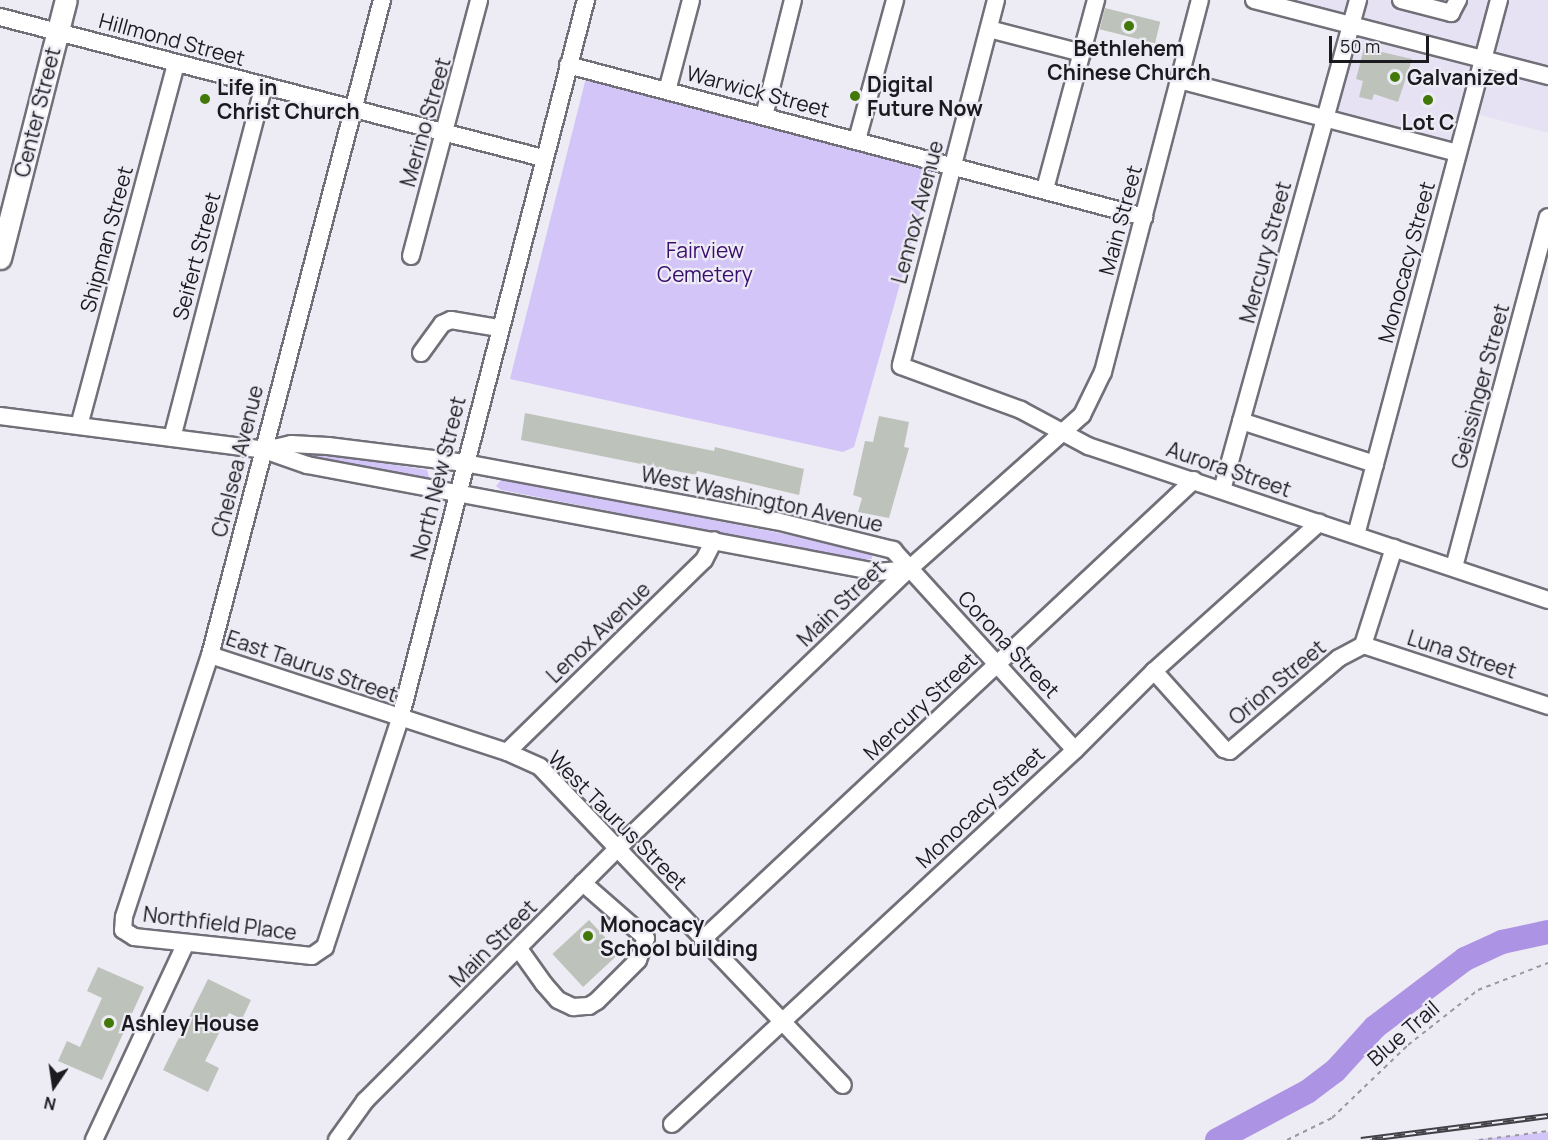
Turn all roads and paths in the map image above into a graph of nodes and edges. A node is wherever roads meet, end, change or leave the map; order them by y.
1 (66, 0) edge
2 (382, 0) edge
3 (479, 0) edge
4 (585, 0) edge
5 (691, 0) edge
6 (793, 0) edge
7 (895, 0) edge
8 (996, 0) edge
9 (1096, 0) edge
10 (1200, 0) edge
11 (1254, 0) edge
12 (1358, 0) edge
13 (1401, 0) edge
14 (1458, 0) edge
15 (1499, 0) edge
16 (0, 17) edge
17 (1349, 26) junction
18 (989, 29) junction
19 (58, 32) junction
20 (1082, 53) junction
21 (1483, 60) junction
22 (176, 64) junction
23 (568, 65) junction
24 (1548, 76) edge
25 (1179, 80) junction
26 (264, 86) junction
27 (667, 91) junction
28 (354, 111) junction
29 (764, 116) junction
30 (1325, 118) junction
31 (445, 133) junction
32 (857, 140) junction
33 (1458, 153) junction
34 (543, 158) junction
35 (952, 165) junction
36 (1045, 189) junction
37 (1144, 217) junction
38 (1548, 217) edge
39 (411, 256) dead end
40 (0, 258) edge
41 (500, 328) junction
42 (421, 353) dead end
43 (901, 366) joint
44 (0, 416) edge
45 (1241, 421) junction
46 (79, 426) junction
47 (1062, 430) junction
48 (172, 438) junction
49 (264, 450) junction
50 (465, 463) junction
51 (1375, 464) junction
52 (1194, 480) junction
53 (1222, 490) junction
54 (458, 493) junction
55 (1319, 523) junction
56 (1356, 535) junction
57 (714, 540) junction
58 (1394, 548) junction
59 (1454, 567) junction
60 (909, 569) junction
61 (1548, 600) edge
62 (1363, 645) junction
63 (210, 655) junction
64 (998, 664) junction
65 (1154, 671) junction
66 (1548, 705) edge
67 (400, 719) junction
68 (1075, 750) junction
69 (507, 753) junction
70 (618, 848) junction
71 (583, 883) junction
72 (123, 930) joint
73 (703, 939) junction
74 (186, 944) junction
75 (519, 949) junction
76 (312, 957) joint
77 (1548, 963) edge
78 (783, 1022) junction
79 (843, 1085) dead end
80 (672, 1124) dead end
81 (1548, 1131) edge
82 (94, 1140) edge
83 (337, 1140) edge
84 (1287, 1140) edge
85 (1479, 1140) edge

1 - 19 main road, Center Street
2 - 28 street, Chelsea Avenue
3 - 31 street, Merino Street
4 - 23 street, North New Street
5 - 27 street
6 - 29 street
7 - 32 street
8 - 18 street, Lennox Avenue
9 - 20 street
10 - 25 street, Main Street
11 - 17 street
12 - 17 street, Mercury Street
13 - 14 street
15 - 21 street, Monocacy Street
16 - 19 street, Hillmond Street
17 - 21 street
17 - 30 street, Mercury Street
18 - 20 street
18 - 35 street, Lennox Avenue
19 - 22 street, Hillmond Street
19 - 40 main road, Center Street
20 - 36 street
21 - 24 street
21 - 33 street, Monocacy Street
22 - 26 street, Hillmond Street
22 - 46 street, Shipman Street
23 - 27 street, Warwick Street
23 - 34 street, North New Street
25 - 30 street
25 - 37 street, Main Street
26 - 28 street, Hillmond Street
26 - 48 street, Seifert Street
27 - 29 street, Warwick Street
28 - 31 street, Hillmond Street
28 - 49 street, Chelsea Avenue
29 - 32 street, Warwick Street
30 - 33 street
30 - 45 street, Mercury Street
31 - 34 street, Hillmond Street
31 - 39 street, Merino Street
32 - 35 street, Warwick Street
33 - 51 street, Monocacy Street
34 - 41 street, North New Street
35 - 36 street, Warwick Street
35 - 43 street, Lennox Avenue
36 - 37 street, Warwick Street
37 - 47 street, Main Street
38 - 59 street, Geissinger Street
41 - 42 street
41 - 50 street, North New Street
43 - 47 street, Aurora Street
44 - 46 street
45 - 51 street
45 - 53 street, Mercury Street
46 - 48 street
47 - 52 street, Aurora Street
47 - 60 street, Main Street
48 - 49 street
49 - 50 street, West Washington Avenue
49 - 54 street
49 - 63 street, Chelsea Avenue
50 - 54 street, North New Street
50 - 60 street, West Washington Avenue
51 - 56 street, Monocacy Street
52 - 53 street, Aurora Street
52 - 64 street, Mercury Street
53 - 55 street, Aurora Street
54 - 57 street
54 - 67 street, North New Street
55 - 56 street, Aurora Street
55 - 65 street, Monocacy Street
56 - 58 street, Aurora Street
57 - 60 street
57 - 69 street, Lenox Avenue
58 - 59 street, Aurora Street
58 - 62 street
59 - 61 street, Aurora Street
60 - 64 street, Corona Street
60 - 70 street, Main Street
62 - 65 street, Orion Street
62 - 66 street, Luna Street
63 - 67 street, East Taurus Street
63 - 72 street, Chelsea Avenue
64 - 68 street, Corona Street
64 - 73 street, Mercury Street
65 - 68 street, Monocacy Street
67 - 69 street, West Taurus Street
67 - 76 street, North New Street
68 - 78 street, Monocacy Street
69 - 70 street, West Taurus Street
70 - 71 street, Main Street
70 - 73 street, West Taurus Street
71 - 75 street, Main Street
71 - 75 street
72 - 74 street, Northfield Place
73 - 78 street, West Taurus Street
74 - 76 street, Northfield Place
74 - 82 street
75 - 83 street, Main Street
77 - 84 path, Blue Trail
78 - 79 street, West Taurus Street
78 - 80 street, Monocacy Street
81 - 85 path

